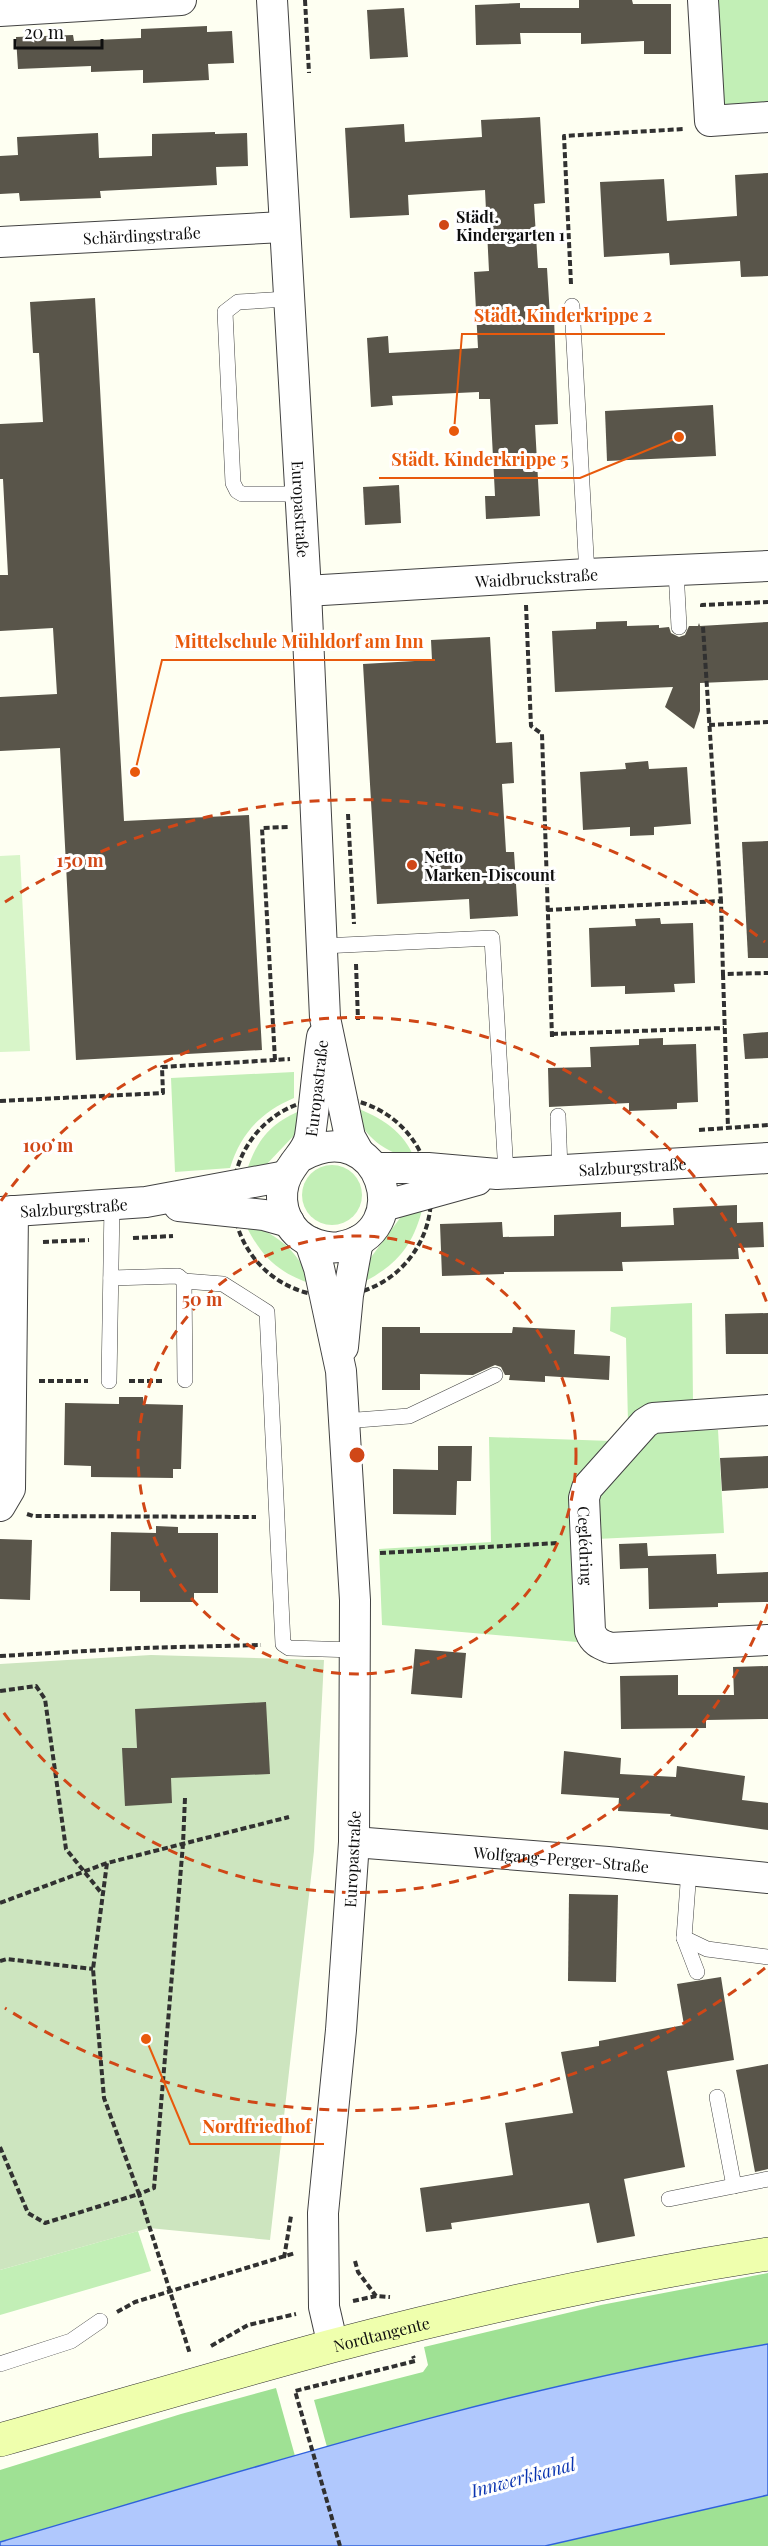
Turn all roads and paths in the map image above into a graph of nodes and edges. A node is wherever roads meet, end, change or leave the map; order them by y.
1 (181, 0) edge
2 (272, 0) edge
3 (703, 0) edge
4 (0, 11) edge
5 (768, 117) edge
6 (710, 121) junction
7 (283, 227) junction
8 (0, 242) edge
9 (287, 299) junction
10 (572, 306) joint
11 (300, 494) junction
12 (768, 566) edge
13 (676, 570) junction
14 (587, 574) junction
15 (524, 578) junction
16 (306, 591) junction
17 (768, 602) edge
18 (679, 627) dead end
19 (768, 722) edge
20 (710, 725) junction
21 (291, 827) dead end
22 (721, 901) junction
23 (547, 910) junction
24 (322, 946) junction
25 (768, 973) edge
26 (723, 974) junction
27 (724, 1028) junction
28 (292, 1059) dead end
29 (275, 1060) junction
30 (328, 1098) junction
31 (0, 1101) edge
32 (558, 1116) dead end
33 (728, 1128) dead end
34 (768, 1158) edge
35 (367, 1160) junction
36 (294, 1166) junction
37 (560, 1170) junction
38 (502, 1174) junction
39 (430, 1181) junction
40 (233, 1198) junction
41 (112, 1205) junction
42 (383, 1206) junction
43 (7, 1212) edge
44 (289, 1222) junction
45 (358, 1241) junction
46 (310, 1242) junction
47 (111, 1278) junction
48 (184, 1281) junction
49 (336, 1295) junction
50 (495, 1375) dead end
51 (11, 1380) junction
52 (185, 1380) joint
53 (109, 1381) junction
54 (768, 1410) edge
55 (344, 1421) junction
56 (1, 1505) edge
57 (276, 1517) junction
58 (586, 1542) junction
59 (352, 1554) junction
60 (768, 1640) edge
61 (283, 1644) junction
62 (355, 1650) junction
63 (0, 1656) edge
64 (0, 1691) edge
65 (185, 1798) dead end
66 (289, 1817) dead end
67 (354, 1842) junction
68 (183, 1844) junction
69 (107, 1863) junction
70 (689, 1870) junction
71 (85, 1872) junction
72 (768, 1878) edge
73 (103, 1895) junction
74 (0, 1903) edge
75 (684, 1938) junction
76 (768, 1957) edge
77 (0, 1961) edge
78 (93, 1969) junction
79 (697, 1972) dead end
80 (717, 2097) dead end
81 (0, 2147) edge
82 (768, 2179) edge
83 (734, 2186) junction
84 (139, 2194) junction
85 (669, 2199) dead end
86 (323, 2241) junction
87 (768, 2254) edge
88 (169, 2293) junction
89 (324, 2307) junction
90 (100, 2321) joint
91 (333, 2346) junction
92 (202, 2350) dead end
93 (196, 2352) dead end
94 (190, 2354) junction
95 (178, 2357) dead end
96 (0, 2364) edge
97 (302, 2416) dead end
98 (0, 2440) edge
99 (340, 2546) edge

1 - 4 street
2 - 7 street, Europastraße
3 - 6 street
5 - 6 street
6 - 10 path
7 - 8 street, Schärdingstraße
7 - 9 street, Europastraße
9 - 11 street, Europastraße
9 - 11 lane
10 - 14 lane
11 - 16 street, Europastraße
12 - 13 street, Waidbruckstraße
13 - 14 street, Waidbruckstraße
13 - 18 lane
14 - 15 street, Waidbruckstraße
15 - 16 street, Waidbruckstraße
15 - 23 path
16 - 24 street, Europastraße
17 - 20 path
19 - 20 path
20 - 22 path
21 - 29 path
22 - 23 path
22 - 26 path
23 - 27 path
24 - 30 street, Europastraße
24 - 38 lane
25 - 26 path
26 - 27 path
27 - 33 path
28 - 29 path
29 - 31 path
30 - 35 street, Europastraße
30 - 36 street, Europastraße
30 - 39 path
30 - 40 path
32 - 37 lane
34 - 37 street, Salzburgstraße
35 - 36 street
35 - 39 street, Salzburgstraße
35 - 42 street
36 - 40 street, Salzburgstraße
36 - 44 street
37 - 38 street, Salzburgstraße
38 - 39 street, Salzburgstraße
39 - 42 street, Salzburgstraße
39 - 49 path
40 - 41 street, Salzburgstraße
40 - 44 street, Salzburgstraße
40 - 49 path
41 - 43 street, Salzburgstraße
41 - 47 lane
42 - 45 street
43 - 51 street
44 - 46 street
45 - 46 street
45 - 49 street, Europastraße
46 - 49 street, Europastraße
47 - 48 lane
47 - 53 lane
48 - 52 lane
48 - 57 lane
49 - 55 street, Europastraße
50 - 55 lane
51 - 53 path
51 - 56 street
52 - 53 path
54 - 58 street, Ceglédring
55 - 59 street, Europastraße
56 - 57 path
57 - 61 lane
58 - 59 path
58 - 60 street, Ceglédring
59 - 62 street, Europastraße
61 - 62 lane
61 - 63 path
62 - 67 street, Europastraße
64 - 71 path
65 - 68 path
66 - 68 path
67 - 70 street, Wolfgang-Perger-Straße
67 - 86 street, Europastraße
68 - 69 path
68 - 84 path
69 - 71 path
69 - 73 path
70 - 72 street, Wolfgang-Perger-Straße
70 - 75 lane
71 - 73 path
71 - 74 path
73 - 78 path
75 - 76 lane
75 - 79 lane
77 - 78 path
78 - 84 path
80 - 83 lane
81 - 84 path
82 - 83 lane
83 - 85 lane
84 - 88 path
86 - 88 path
86 - 89 street, Europastraße
87 - 91 main road, Nordtangente
88 - 90 path
88 - 94 path
89 - 91 street, Europastraße
89 - 92 path
90 - 96 lane
91 - 98 main road, Nordtangente
93 - 94 path
94 - 95 path
97 - 99 path

